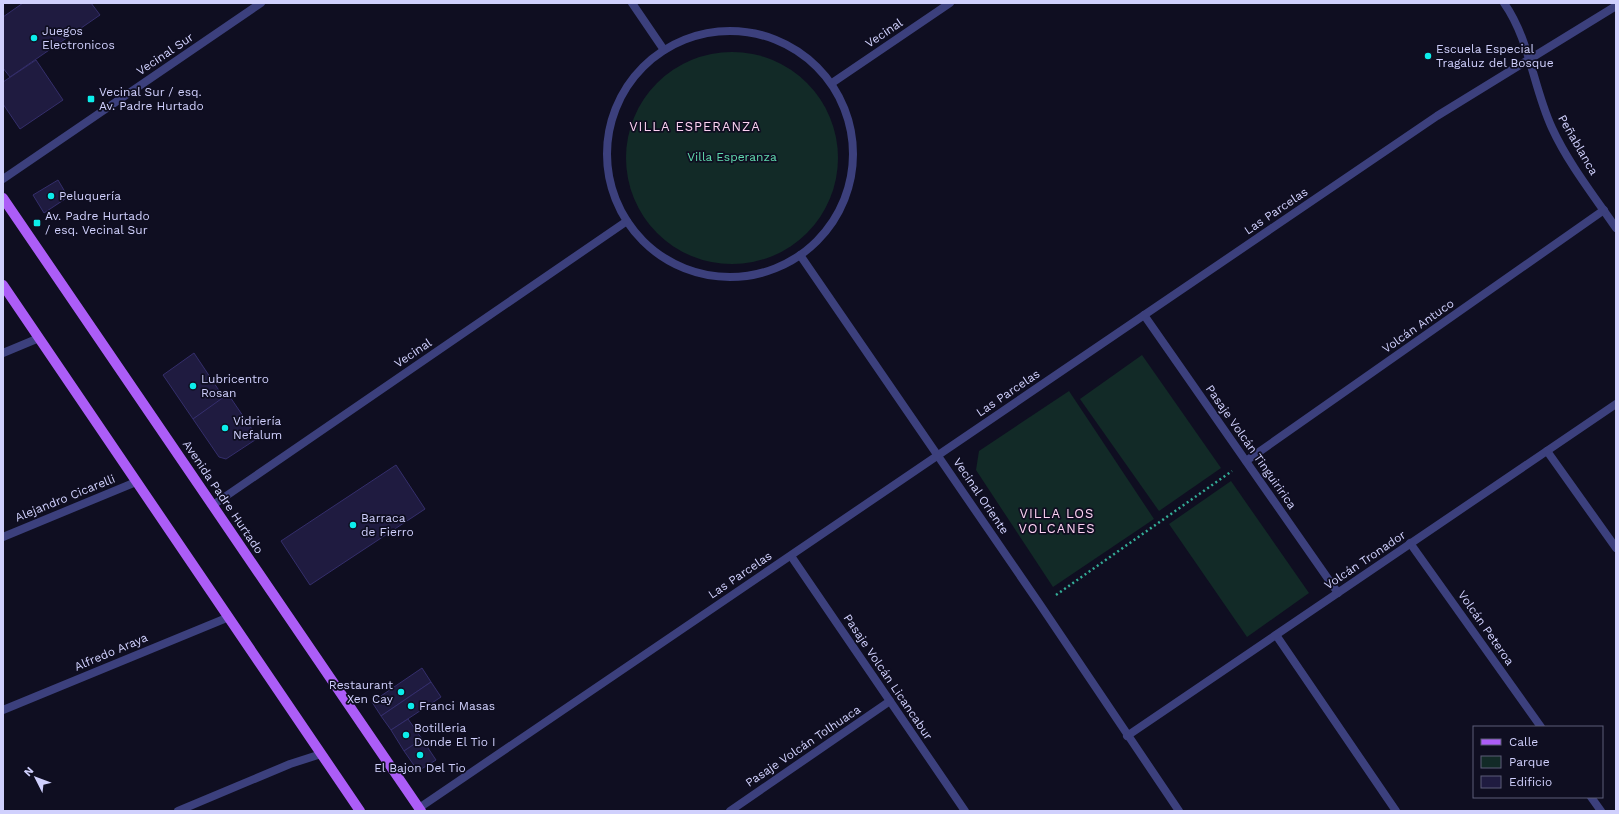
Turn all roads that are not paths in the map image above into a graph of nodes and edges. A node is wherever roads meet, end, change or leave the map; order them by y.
1 (261, 3) edge
2 (632, 3) edge
3 (950, 3) edge
4 (1504, 3) edge
5 (1616, 6) edge
6 (664, 50) junction
7 (1529, 60) junction
8 (832, 83) junction
9 (3, 179) edge
10 (3, 198) edge
11 (1604, 210) junction
12 (627, 221) junction
13 (1616, 228) edge
14 (800, 255) junction
15 (3, 285) edge
16 (1144, 315) junction
17 (39, 338) junction
18 (3, 353) edge
19 (1616, 404) edge
20 (1547, 451) junction
21 (939, 455) junction
22 (1246, 461) junction
23 (136, 482) junction
24 (213, 504) junction
25 (3, 537) edge
26 (1410, 543) junction
27 (1616, 548) edge
28 (791, 556) junction
29 (1338, 593) junction
30 (229, 617) junction
31 (1276, 635) junction
32 (890, 701) junction
33 (3, 710) edge
34 (1540, 726) edge
35 (1127, 736) junction
36 (321, 754) junction
37 (1592, 798) edge
38 (420, 810) edge
39 (178, 811) edge
40 (360, 811) edge
41 (730, 811) edge
42 (965, 811) edge
43 (1178, 811) edge
44 (1396, 811) edge
45 (1601, 811) edge

1 - 9 street, Vecinal Sur
2 - 6 street
3 - 8 street, Vecinal
4 - 7 street, Peñablanca
5 - 7 street, Las Parcelas
6 - 8 street
6 - 12 street
7 - 11 street, Peñablanca
7 - 16 street, Las Parcelas
8 - 14 street
10 - 24 main road, Avenida Padre Hurtado
11 - 13 street, Peñablanca
11 - 22 street, Volcán Antuco
12 - 14 street
12 - 24 street, Vecinal
14 - 21 street, Vecinal Oriente
15 - 17 main road
16 - 21 street, Las Parcelas
16 - 22 street, Pasaje Volcán Tinguiririca
17 - 18 street
17 - 23 main road
19 - 20 street, Volcán Tronador
20 - 26 street, Volcán Tronador
20 - 27 street
21 - 28 street, Las Parcelas
21 - 35 street, Vecinal Oriente
22 - 29 street, Pasaje Volcán Tinguiririca
23 - 25 street, Alejandro Cicarelli
23 - 30 main road
24 - 38 main road, Avenida Padre Hurtado
26 - 29 street, Volcán Tronador
26 - 34 street, Volcán Peteroa
28 - 32 street, Pasaje Volcán Licancabur
28 - 38 street, Las Parcelas
29 - 31 street, Volcán Tronador
30 - 33 street, Alfredo Araya
30 - 36 main road
31 - 35 street, Volcán Tronador
31 - 44 street
32 - 41 street, Pasaje Volcán Tolhuaca
32 - 42 street, Pasaje Volcán Licancabur
35 - 43 street, Vecinal Oriente
36 - 39 street
36 - 40 main road
37 - 45 street

